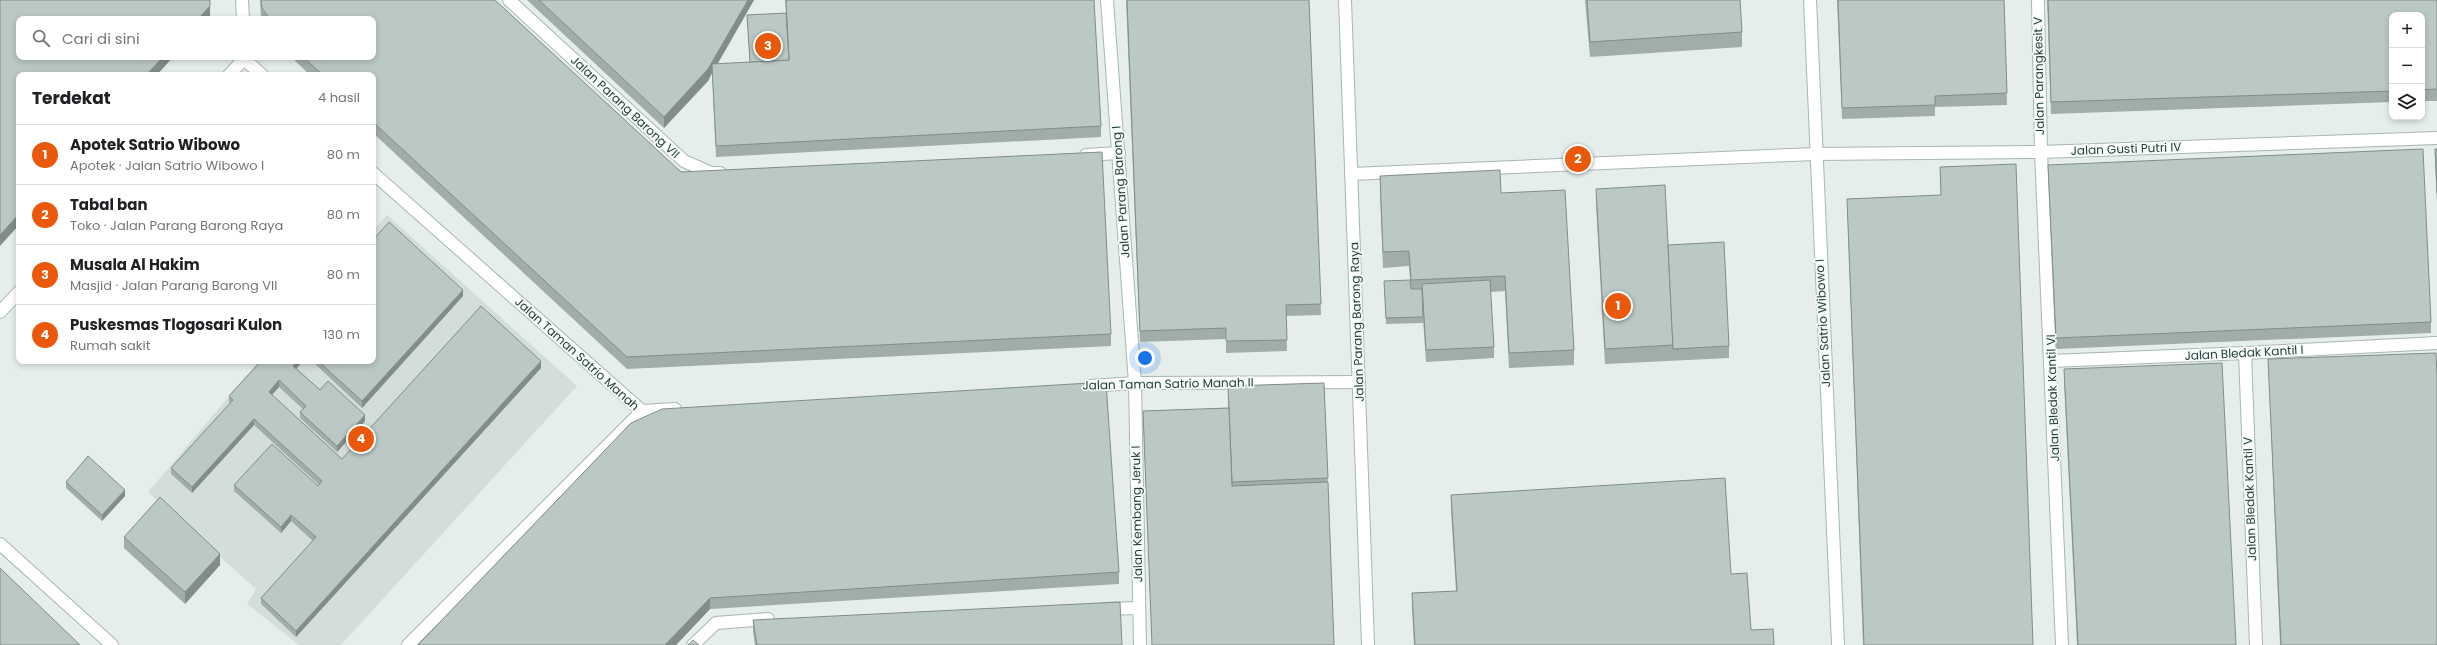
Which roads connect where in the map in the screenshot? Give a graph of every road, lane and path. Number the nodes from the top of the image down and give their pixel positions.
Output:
1 (242, 0) edge
2 (509, 0) edge
3 (1107, 0) edge
4 (1345, 0) edge
5 (1810, 0) edge
6 (2038, 0) edge
7 (243, 16) edge
8 (242, 60) edge
9 (246, 60) edge
10 (232, 72) edge
11 (259, 72) edge
12 (2437, 138) edge
13 (2041, 152) junction
14 (1119, 153) junction
15 (1815, 154) junction
16 (1071, 156) edge
17 (730, 174) edge
18 (1351, 174) junction
19 (376, 176) edge
20 (16, 295) edge
21 (0, 312) edge
22 (2437, 343) edge
23 (2244, 353) junction
24 (2051, 360) junction
25 (1359, 382) junction
26 (1135, 383) junction
27 (1079, 386) edge
28 (690, 408) edge
29 (642, 411) junction
30 (0, 544) edge
31 (1138, 608) junction
32 (1090, 610) edge
33 (780, 619) edge
34 (112, 645) edge
35 (408, 645) edge
36 (693, 645) edge
37 (1140, 645) edge
38 (1368, 645) edge
39 (1838, 645) edge
40 (2062, 645) edge
41 (2256, 645) edge

1 - 7 street
2 - 17 street, Jalan Parang Barong VII
3 - 14 street, Jalan Parang Barong I
4 - 18 street, Jalan Parang Barong Raya
5 - 15 street, Jalan Satrio Wibowo I
6 - 13 street, Jalan Parangkesit V
8 - 10 street
9 - 11 street
12 - 13 street, Jalan Gusti Putri IV
13 - 15 street, Jalan Gusti Putri IV
13 - 24 street, Jalan Bledak Kantil VI
14 - 16 street
14 - 26 street, Jalan Parang Barong I
15 - 18 street, Jalan Gusti Putri IV
15 - 39 street, Jalan Satrio Wibowo I
18 - 25 street, Jalan Parang Barong Raya
19 - 29 street, Jalan Taman Satrio Manah
20 - 21 street
22 - 23 street, Jalan Bledak Kantil I
23 - 24 street, Jalan Bledak Kantil I
23 - 41 street, Jalan Bledak Kantil V
24 - 40 street, Jalan Bledak Kantil VI
25 - 26 street, Jalan Taman Satrio Manah II
25 - 38 street, Jalan Parang Barong Raya
26 - 27 street, Jalan Taman Satrio Manah II
26 - 31 street, Jalan Kembang Jeruk I
28 - 29 street
29 - 35 street, Jalan Taman Satrio Manah
30 - 34 street
31 - 32 street
31 - 37 street, Jalan Kembang Jeruk I
33 - 36 street

